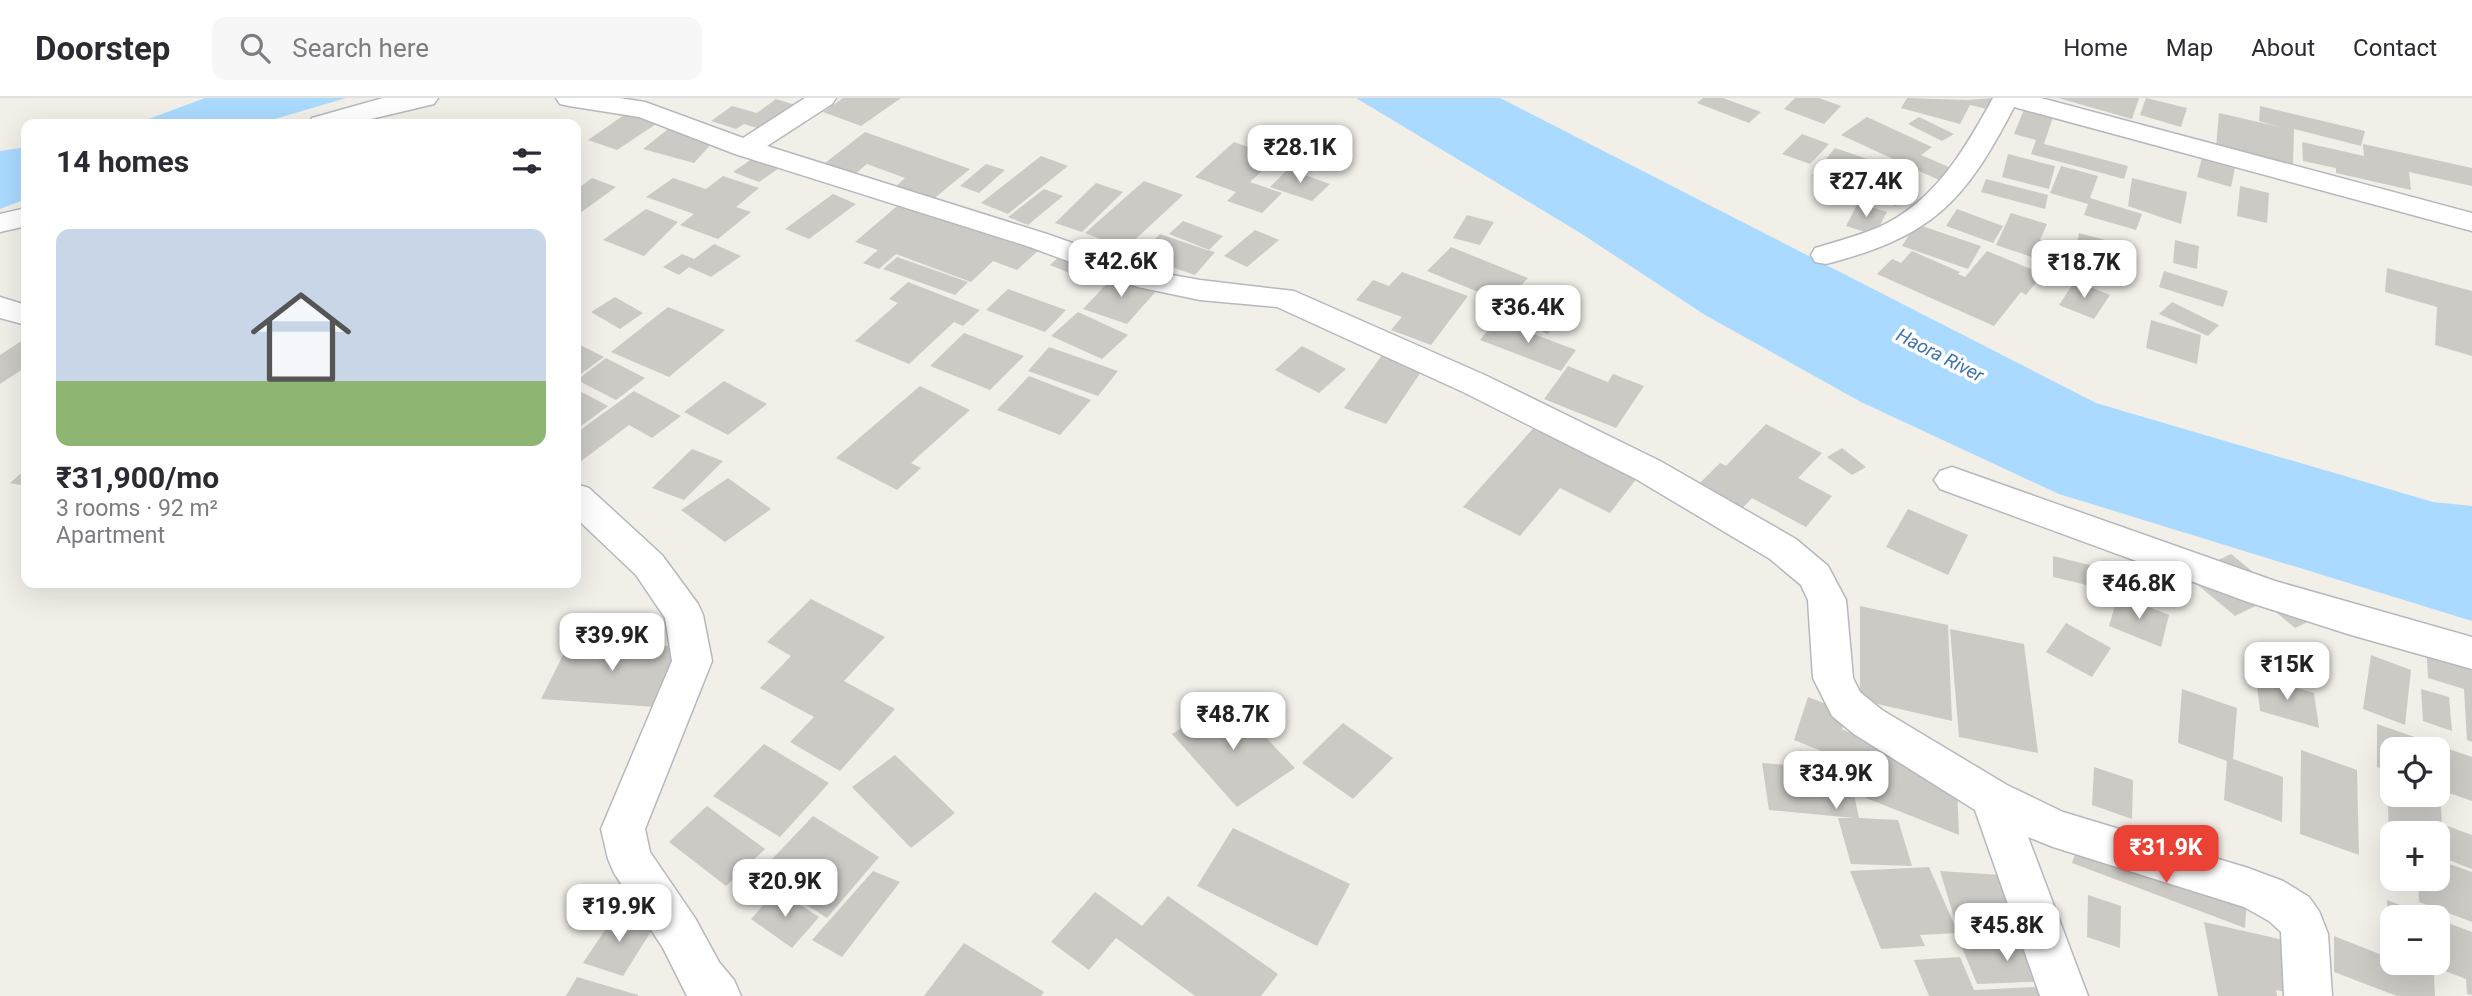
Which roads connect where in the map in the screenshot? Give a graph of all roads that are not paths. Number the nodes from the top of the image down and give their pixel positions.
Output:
1 (425, 98) edge
2 (569, 98) edge
3 (823, 98) edge
4 (2008, 98) edge
5 (339, 119) edge
6 (746, 148) junction
7 (21, 217) edge
8 (2472, 222) edge
9 (0, 223) edge
10 (1826, 254) dead end
11 (0, 307) edge
12 (21, 313) edge
13 (1952, 480) dead end
14 (581, 502) edge
15 (2472, 653) edge
16 (1992, 798) junction
17 (717, 996) edge
18 (2064, 996) edge
19 (2308, 996) edge

1 - 5 street
2 - 6 street
3 - 6 street
4 - 8 street
4 - 10 street
6 - 16 street
7 - 9 street
11 - 12 street
13 - 15 street
14 - 17 street
16 - 18 street
16 - 19 street

